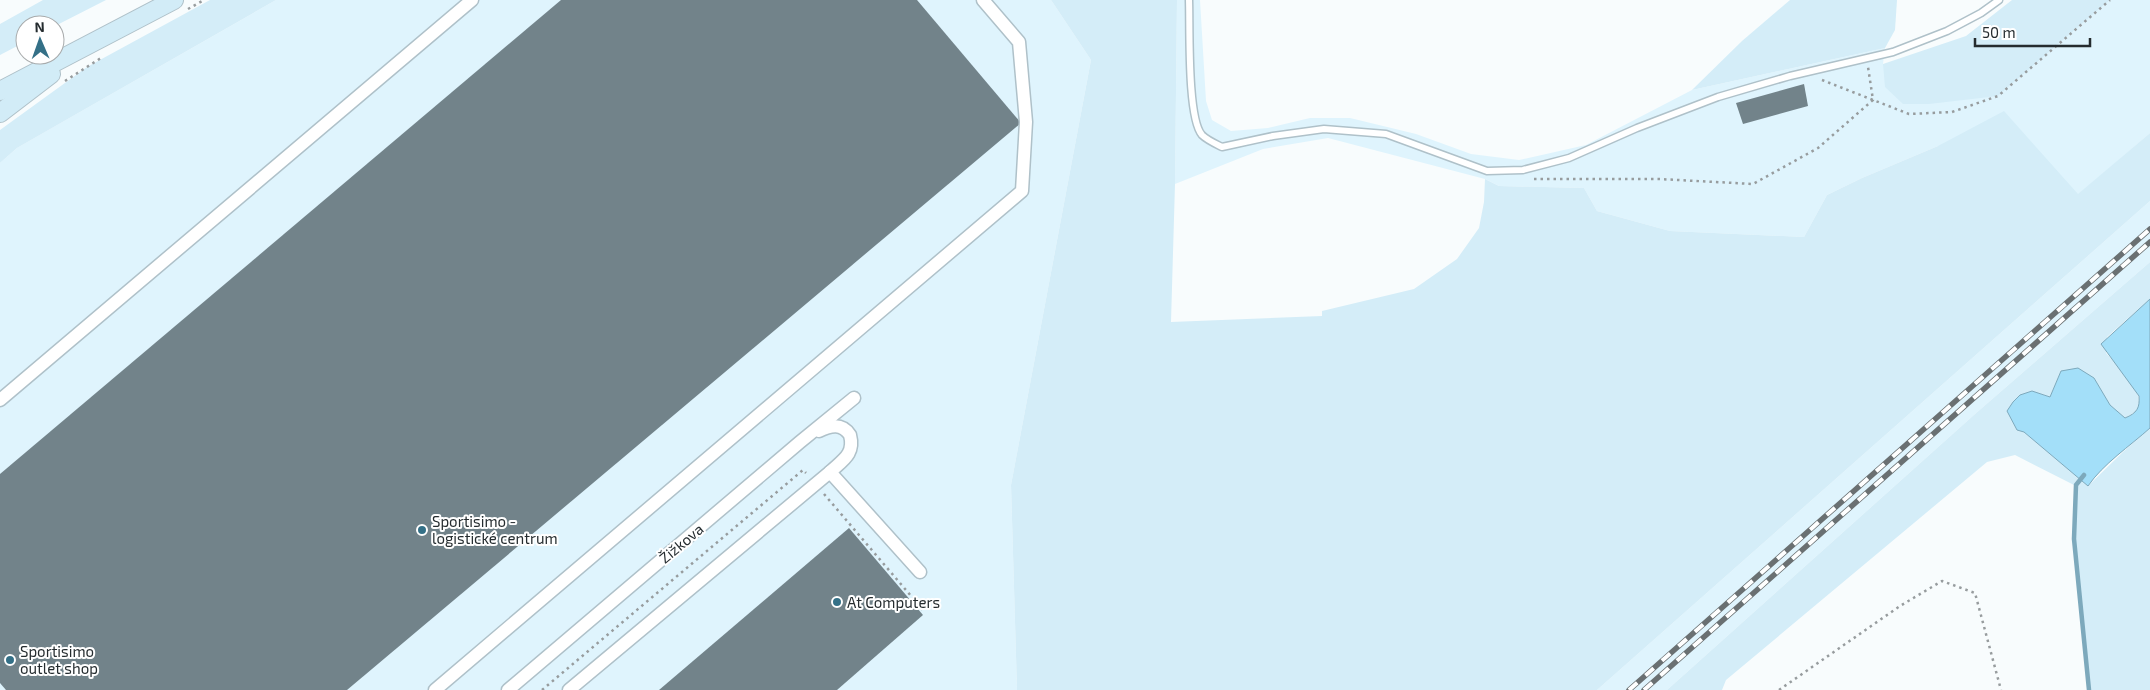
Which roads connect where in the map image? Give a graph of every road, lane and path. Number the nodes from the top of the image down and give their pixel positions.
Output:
1 (204, 0) edge
2 (472, 0) edge
3 (983, 0) edge
4 (1189, 0) edge
5 (1999, 0) edge
6 (2110, 0) edge
7 (180, 5) edge
8 (105, 36) junction
9 (103, 57) dead end
10 (1866, 58) junction
11 (1804, 73) junction
12 (63, 82) dead end
13 (0, 91) edge
14 (1873, 100) junction
15 (0, 113) edge
16 (1529, 180) dead end
17 (854, 398) dead end
18 (0, 400) edge
19 (800, 442) junction
20 (830, 472) junction
21 (816, 484) junction
22 (920, 572) dead end
23 (923, 610) dead end
24 (435, 690) edge
25 (508, 690) edge
26 (542, 690) edge
27 (569, 690) edge
28 (1779, 690) edge
29 (2001, 690) edge

1 - 7 path
2 - 18 street
3 - 24 street
4 - 11 lane
5 - 10 lane
6 - 14 path
7 - 8 main road
8 - 13 main road
8 - 15 main road
9 - 12 path
10 - 11 lane
10 - 14 path
11 - 14 path
14 - 16 path
17 - 19 street, Žižkova
19 - 20 street
19 - 25 street, Žižkova
20 - 21 street
20 - 22 street
21 - 23 path
21 - 26 path
21 - 27 street
28 - 29 path

